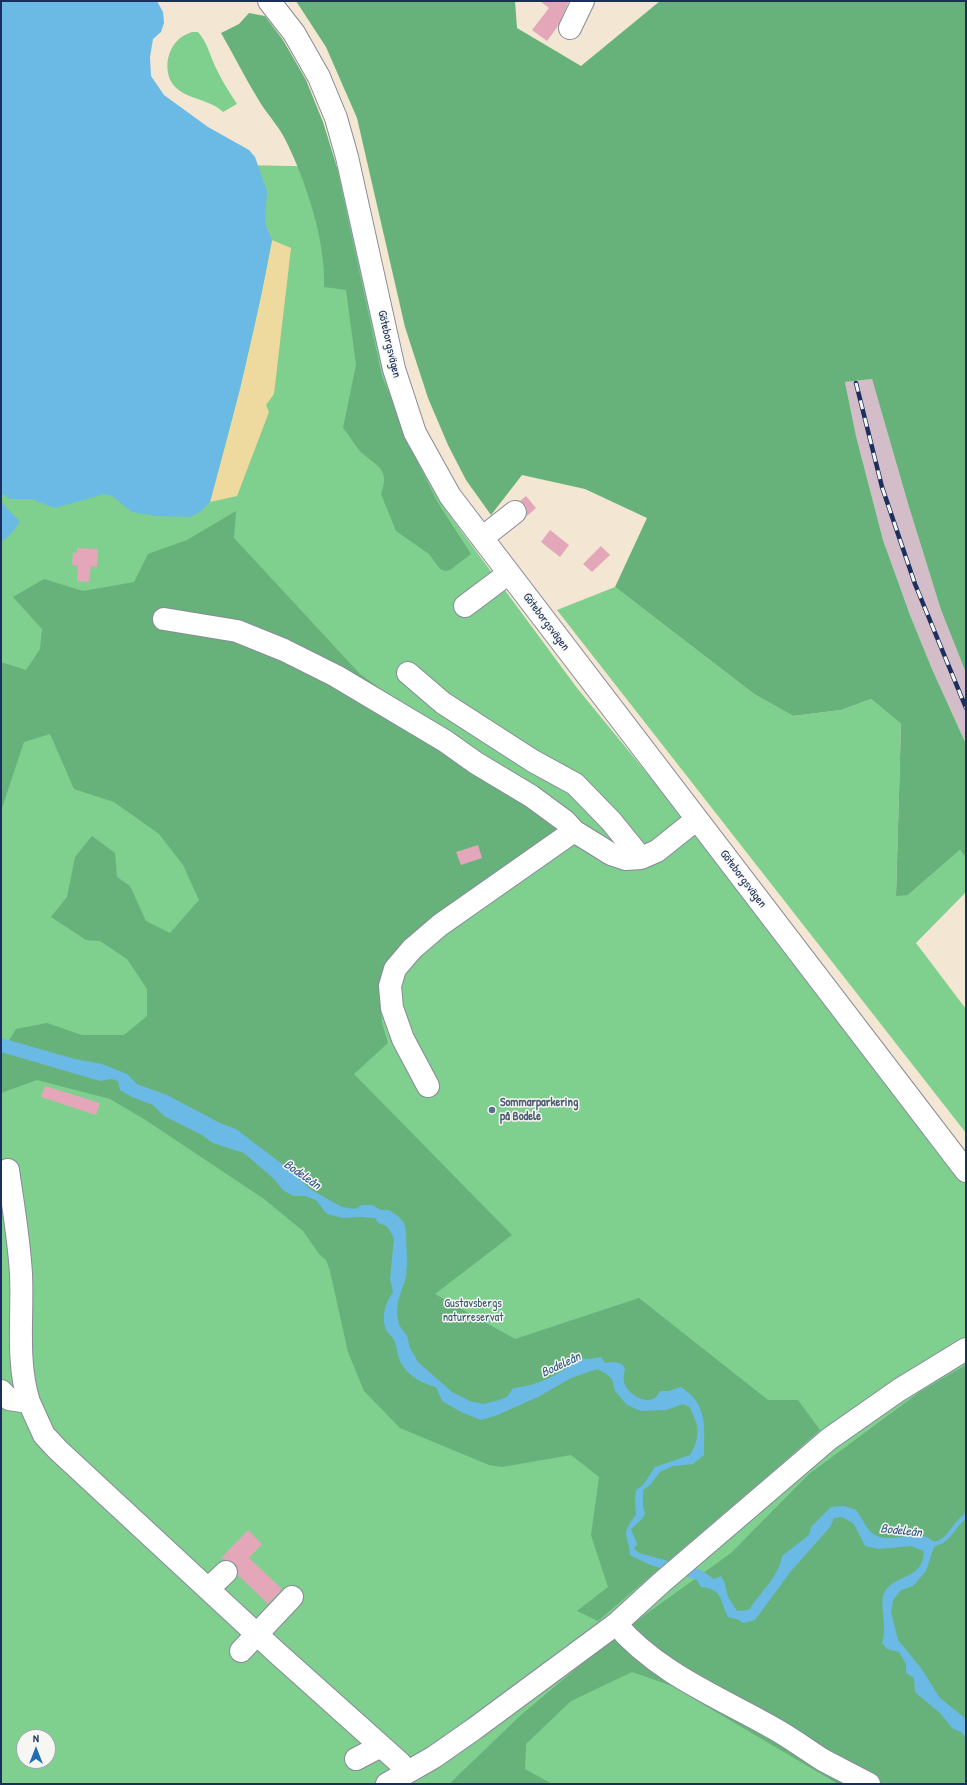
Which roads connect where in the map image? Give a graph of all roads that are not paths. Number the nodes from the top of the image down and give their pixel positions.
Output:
1 (269, 1) edge
2 (583, 1) edge
3 (570, 28) dead end
4 (515, 512) dead end
5 (482, 538) junction
6 (509, 573) junction
7 (465, 606) dead end
8 (164, 620) dead end
9 (408, 673) dead end
10 (697, 819) junction
11 (574, 831) junction
12 (641, 858) junction
13 (428, 1086) dead end
14 (8, 1170) dead end
15 (966, 1171) edge
16 (966, 1349) edge
17 (1, 1391) edge
18 (29, 1402) junction
19 (226, 1572) dead end
20 (208, 1589) junction
21 (292, 1597) dead end
22 (616, 1624) junction
23 (258, 1635) junction
24 (241, 1651) dead end
25 (381, 1746) junction
26 (356, 1759) dead end
27 (407, 1772) junction
28 (387, 1784) edge
29 (869, 1784) edge

1 - 5 street, Göteborgsvägen
2 - 3 street
4 - 5 street
5 - 6 street, Göteborgsvägen
6 - 7 street
6 - 10 street, Göteborgsvägen
8 - 11 street
9 - 12 street
10 - 12 street
10 - 15 street, Göteborgsvägen
11 - 12 street
11 - 13 street
14 - 18 street
16 - 22 street
17 - 18 street
18 - 20 street
19 - 20 street
20 - 23 street
21 - 23 street
22 - 27 street
22 - 29 street
23 - 24 street
23 - 25 street
25 - 26 street
25 - 27 street
27 - 28 street

